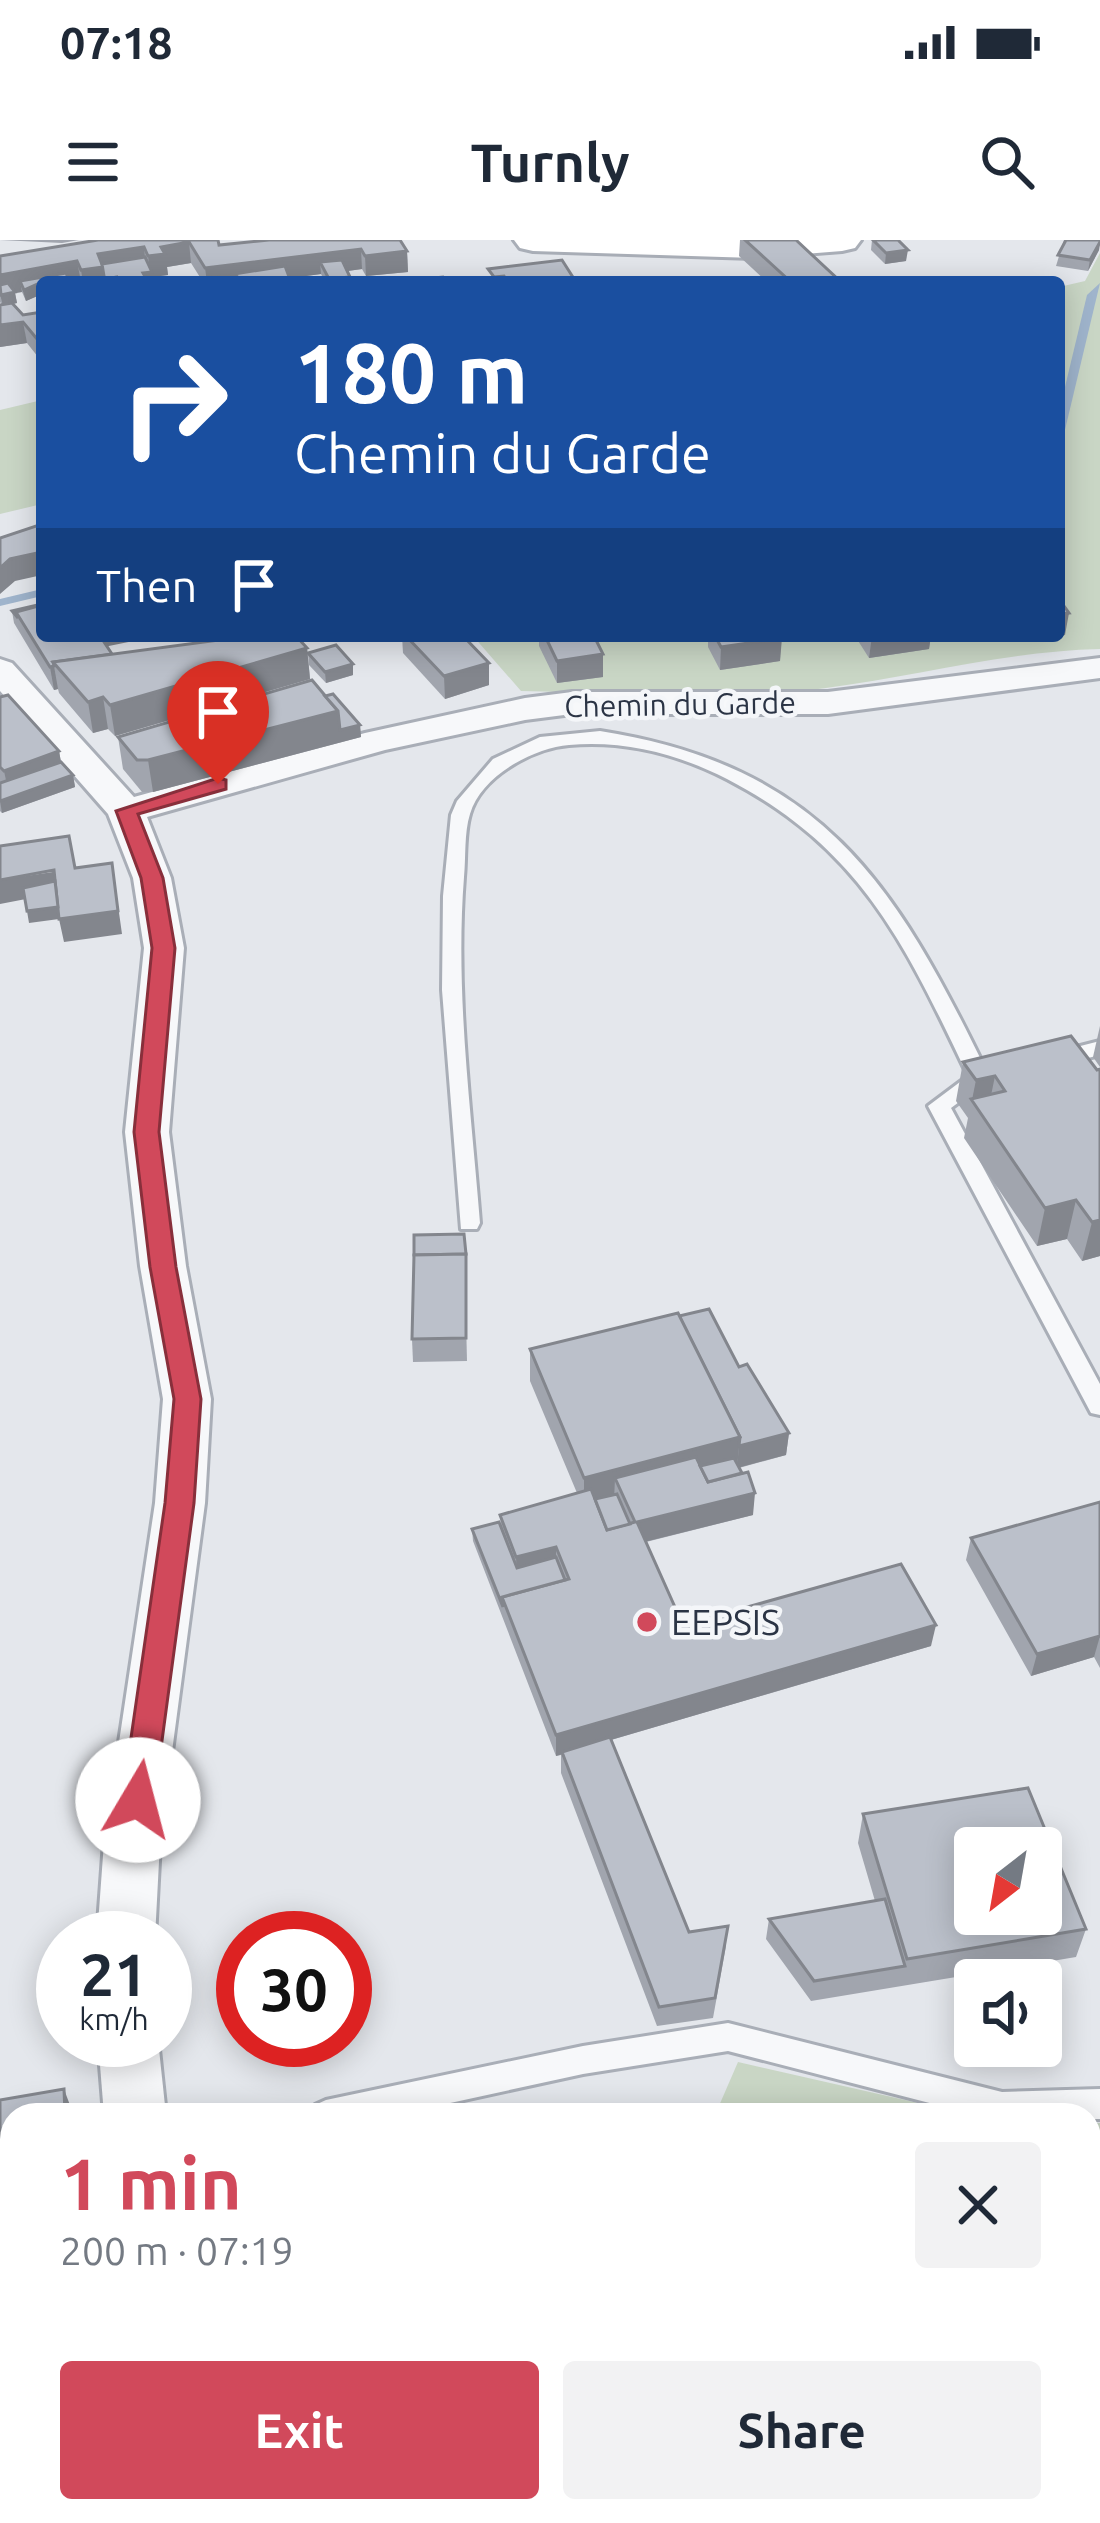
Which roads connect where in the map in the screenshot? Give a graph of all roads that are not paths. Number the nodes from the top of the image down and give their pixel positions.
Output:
1 (533, 240) edge
2 (842, 240) edge
3 (1100, 668) edge
4 (0, 670) edge
5 (126, 811) junction
6 (1100, 1048) edge
7 (999, 1072) junction
8 (469, 1223) dead end
9 (1100, 1406) edge
10 (128, 1911) edge
11 (131, 2067) edge
12 (134, 2103) edge
13 (382, 2103) edge
14 (986, 2103) edge

1 - 2 street
3 - 5 street, Chemin du Garde
4 - 5 street
5 - 10 street
6 - 7 lane
7 - 8 lane
7 - 9 lane
11 - 12 street
13 - 14 lane

